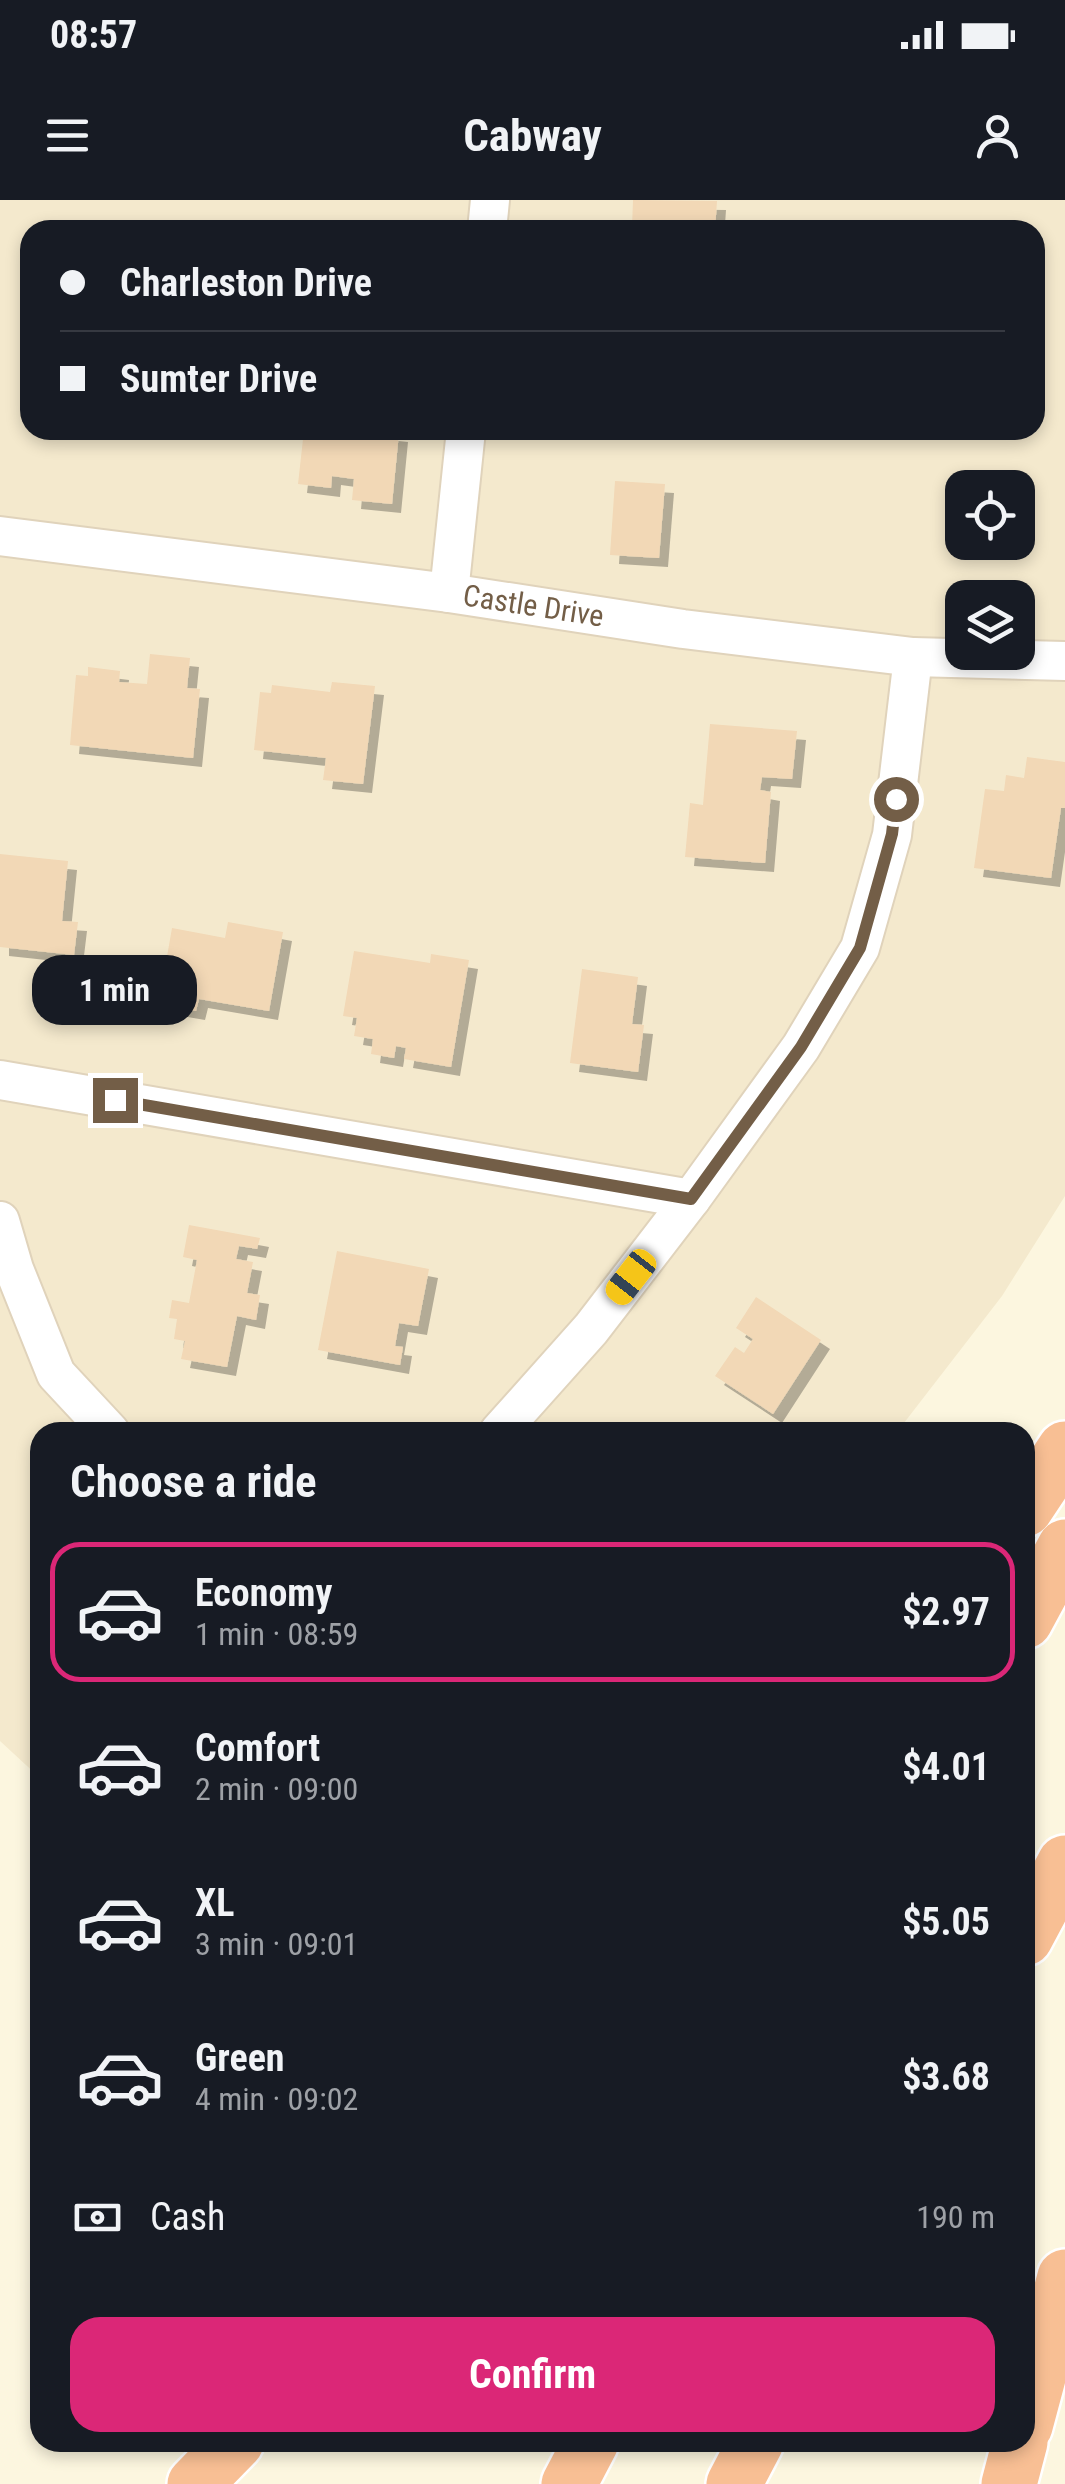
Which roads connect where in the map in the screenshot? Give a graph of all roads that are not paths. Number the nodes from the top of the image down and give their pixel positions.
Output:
1 (465, 440) edge
2 (0, 536) edge
3 (449, 593) junction
4 (913, 657) junction
5 (1065, 661) edge
6 (0, 1080) edge
7 (691, 1199) junction
8 (0, 1221) edge
9 (101, 1422) edge
10 (508, 1422) edge
11 (1065, 1449) edge
12 (1035, 1494) edge
13 (1065, 1547) edge
14 (1035, 1602) edge
15 (1065, 1863) edge
16 (1035, 1919) edge
17 (1065, 2277) edge
18 (1035, 2389) edge
19 (226, 2452) edge
20 (586, 2452) edge
21 (751, 2452) edge
22 (1017, 2452) edge
23 (195, 2484) edge
24 (569, 2484) edge
25 (734, 2484) edge
26 (1009, 2484) edge

1 - 3 street
2 - 3 street, Castle Drive
3 - 4 street, Castle Drive
4 - 5 street, Castle Drive
4 - 7 street
6 - 7 street
7 - 10 street
8 - 9 street
11 - 12 highway
13 - 14 highway
15 - 16 highway
17 - 18 highway
19 - 23 highway
20 - 24 highway
21 - 25 highway
22 - 26 highway

